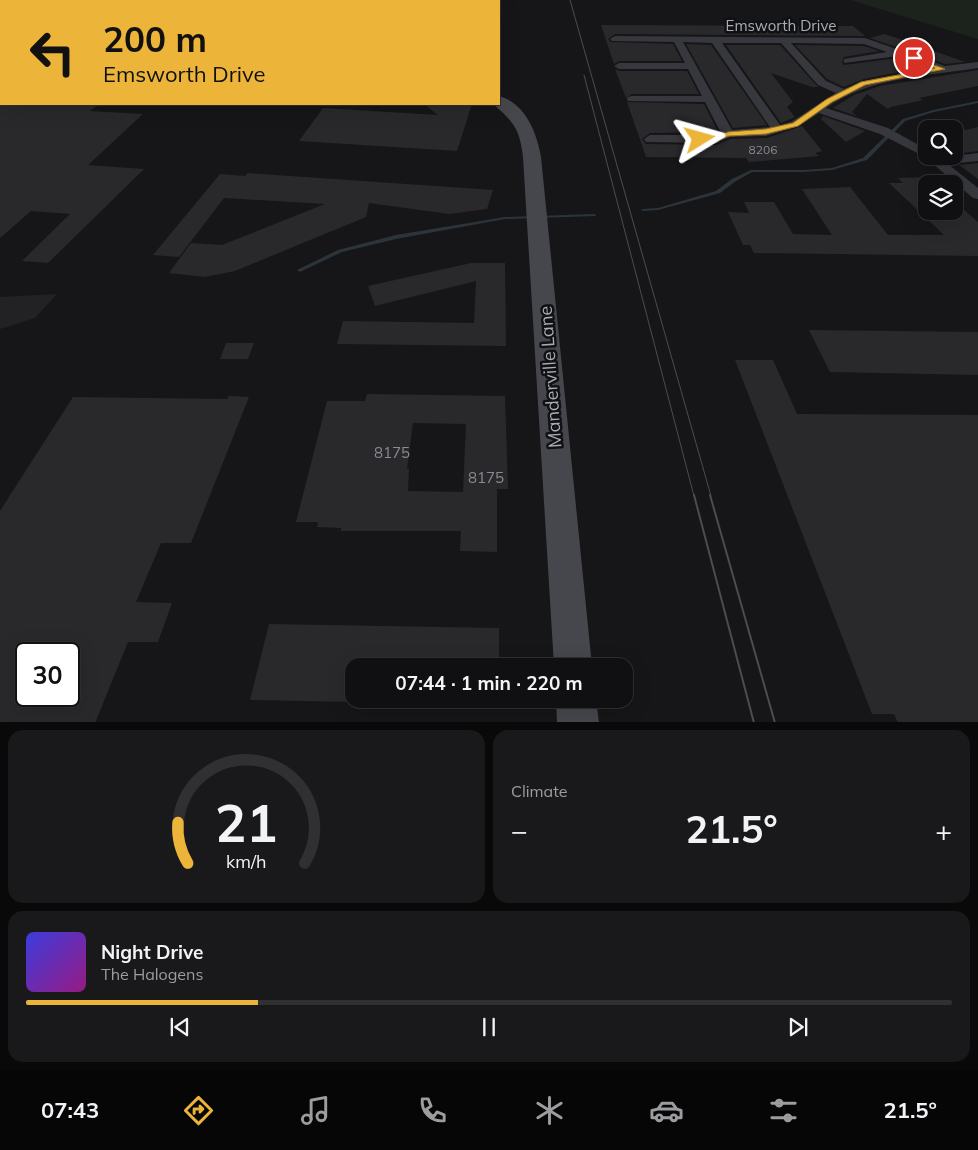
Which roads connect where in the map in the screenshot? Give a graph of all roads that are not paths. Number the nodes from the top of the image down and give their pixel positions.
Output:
1 (616, 39) dead end
2 (677, 39) junction
3 (715, 40) junction
4 (783, 40) junction
5 (900, 53) junction
6 (848, 61) dead end
7 (978, 65) edge
8 (618, 66) dead end
9 (691, 66) junction
10 (942, 69) junction
11 (844, 94) junction
12 (632, 99) dead end
13 (709, 99) junction
14 (500, 102) edge
15 (818, 109) junction
16 (872, 127) joint
17 (777, 129) junction
18 (728, 134) junction
19 (650, 139) dead end
20 (918, 150) edge
21 (963, 156) edge
22 (978, 157) edge
23 (940, 165) edge
24 (978, 195) edge
25 (572, 658) edge
26 (577, 708) edge
27 (578, 722) edge

1 - 2 street, Emsworth Drive
2 - 3 street, Emsworth Drive
2 - 9 street
3 - 4 street, Emsworth Drive
3 - 17 street
4 - 5 street, Emsworth Drive
4 - 11 street
5 - 6 street
5 - 10 street, Emsworth Drive
7 - 10 street
8 - 9 street
9 - 13 street
10 - 11 street
11 - 15 street
12 - 13 street
13 - 18 street
14 - 25 street, Manderville Lane
15 - 16 street
15 - 17 street
16 - 20 street
17 - 18 street
18 - 19 street
21 - 22 street
23 - 24 street
26 - 27 street

